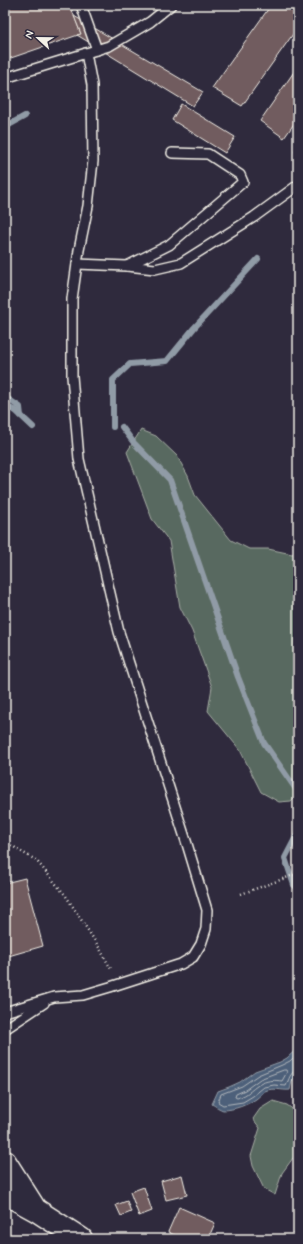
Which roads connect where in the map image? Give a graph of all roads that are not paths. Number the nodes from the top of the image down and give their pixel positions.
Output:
1 (81, 5) edge
2 (171, 5) edge
3 (97, 50) junction
4 (86, 53) junction
5 (5, 78) edge
6 (172, 153) dead end
7 (298, 185) edge
8 (77, 264) junction
9 (127, 266) junction
10 (54, 997) junction
11 (5, 1012) edge
12 (5, 1029) edge
13 (5, 1162) edge
14 (5, 1193) edge
15 (36, 1210) junction
16 (81, 1239) edge

1 - 3 lane
2 - 3 lane
3 - 4 lane
4 - 5 lane
4 - 8 lane
6 - 9 lane
7 - 9 lane
8 - 9 lane
8 - 10 lane
10 - 11 lane
10 - 12 lane
13 - 15 main road
14 - 15 main road
15 - 16 main road

